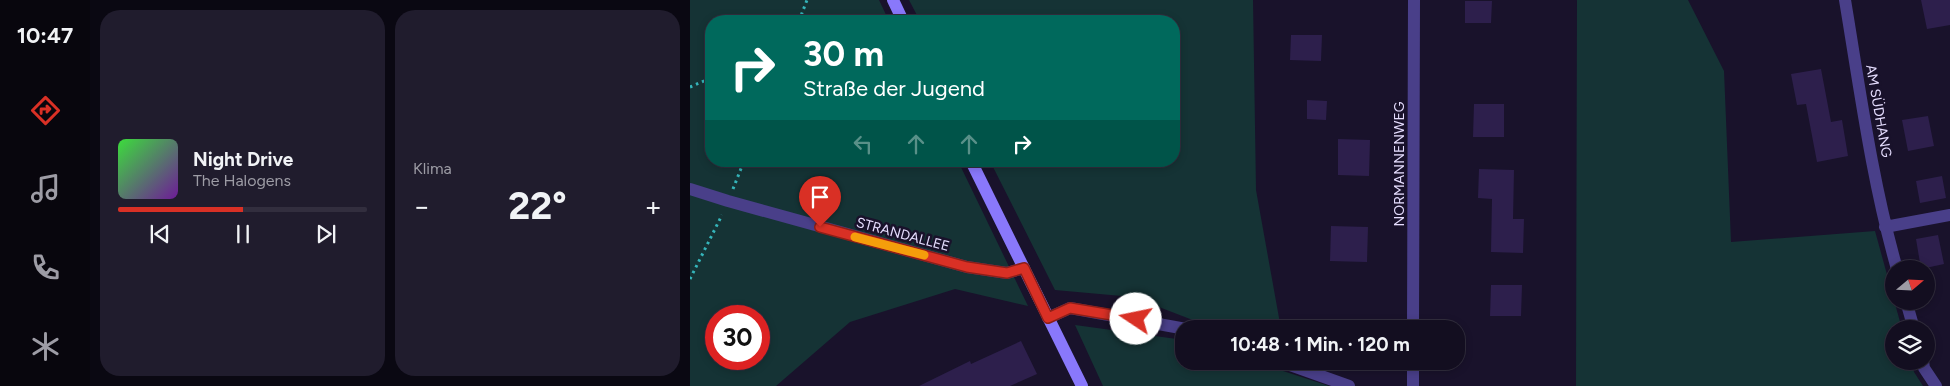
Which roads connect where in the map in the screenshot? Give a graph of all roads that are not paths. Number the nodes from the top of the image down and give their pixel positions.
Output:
1 (892, 0) edge
2 (1414, 0) edge
3 (1845, 0) edge
4 (900, 15) edge
5 (974, 167) edge
6 (690, 189) edge
7 (1950, 215) edge
8 (1886, 227) junction
9 (1895, 260) edge
10 (1024, 268) junction
11 (1048, 318) junction
12 (1413, 320) edge
13 (1175, 327) edge
14 (1304, 370) edge
15 (1413, 370) edge
16 (1925, 370) edge
17 (1082, 386) edge
18 (1349, 386) edge
19 (1413, 386) edge
20 (1936, 386) edge

1 - 4 street
2 - 12 street, NORMANNENWEG
3 - 8 street, AM SÜDHANG
5 - 10 street
6 - 10 street, STRANDALLEE
7 - 8 street
8 - 9 street, AM SÜDHANG
10 - 11 street
11 - 13 street
11 - 17 street
14 - 18 street
15 - 19 street
16 - 20 street

